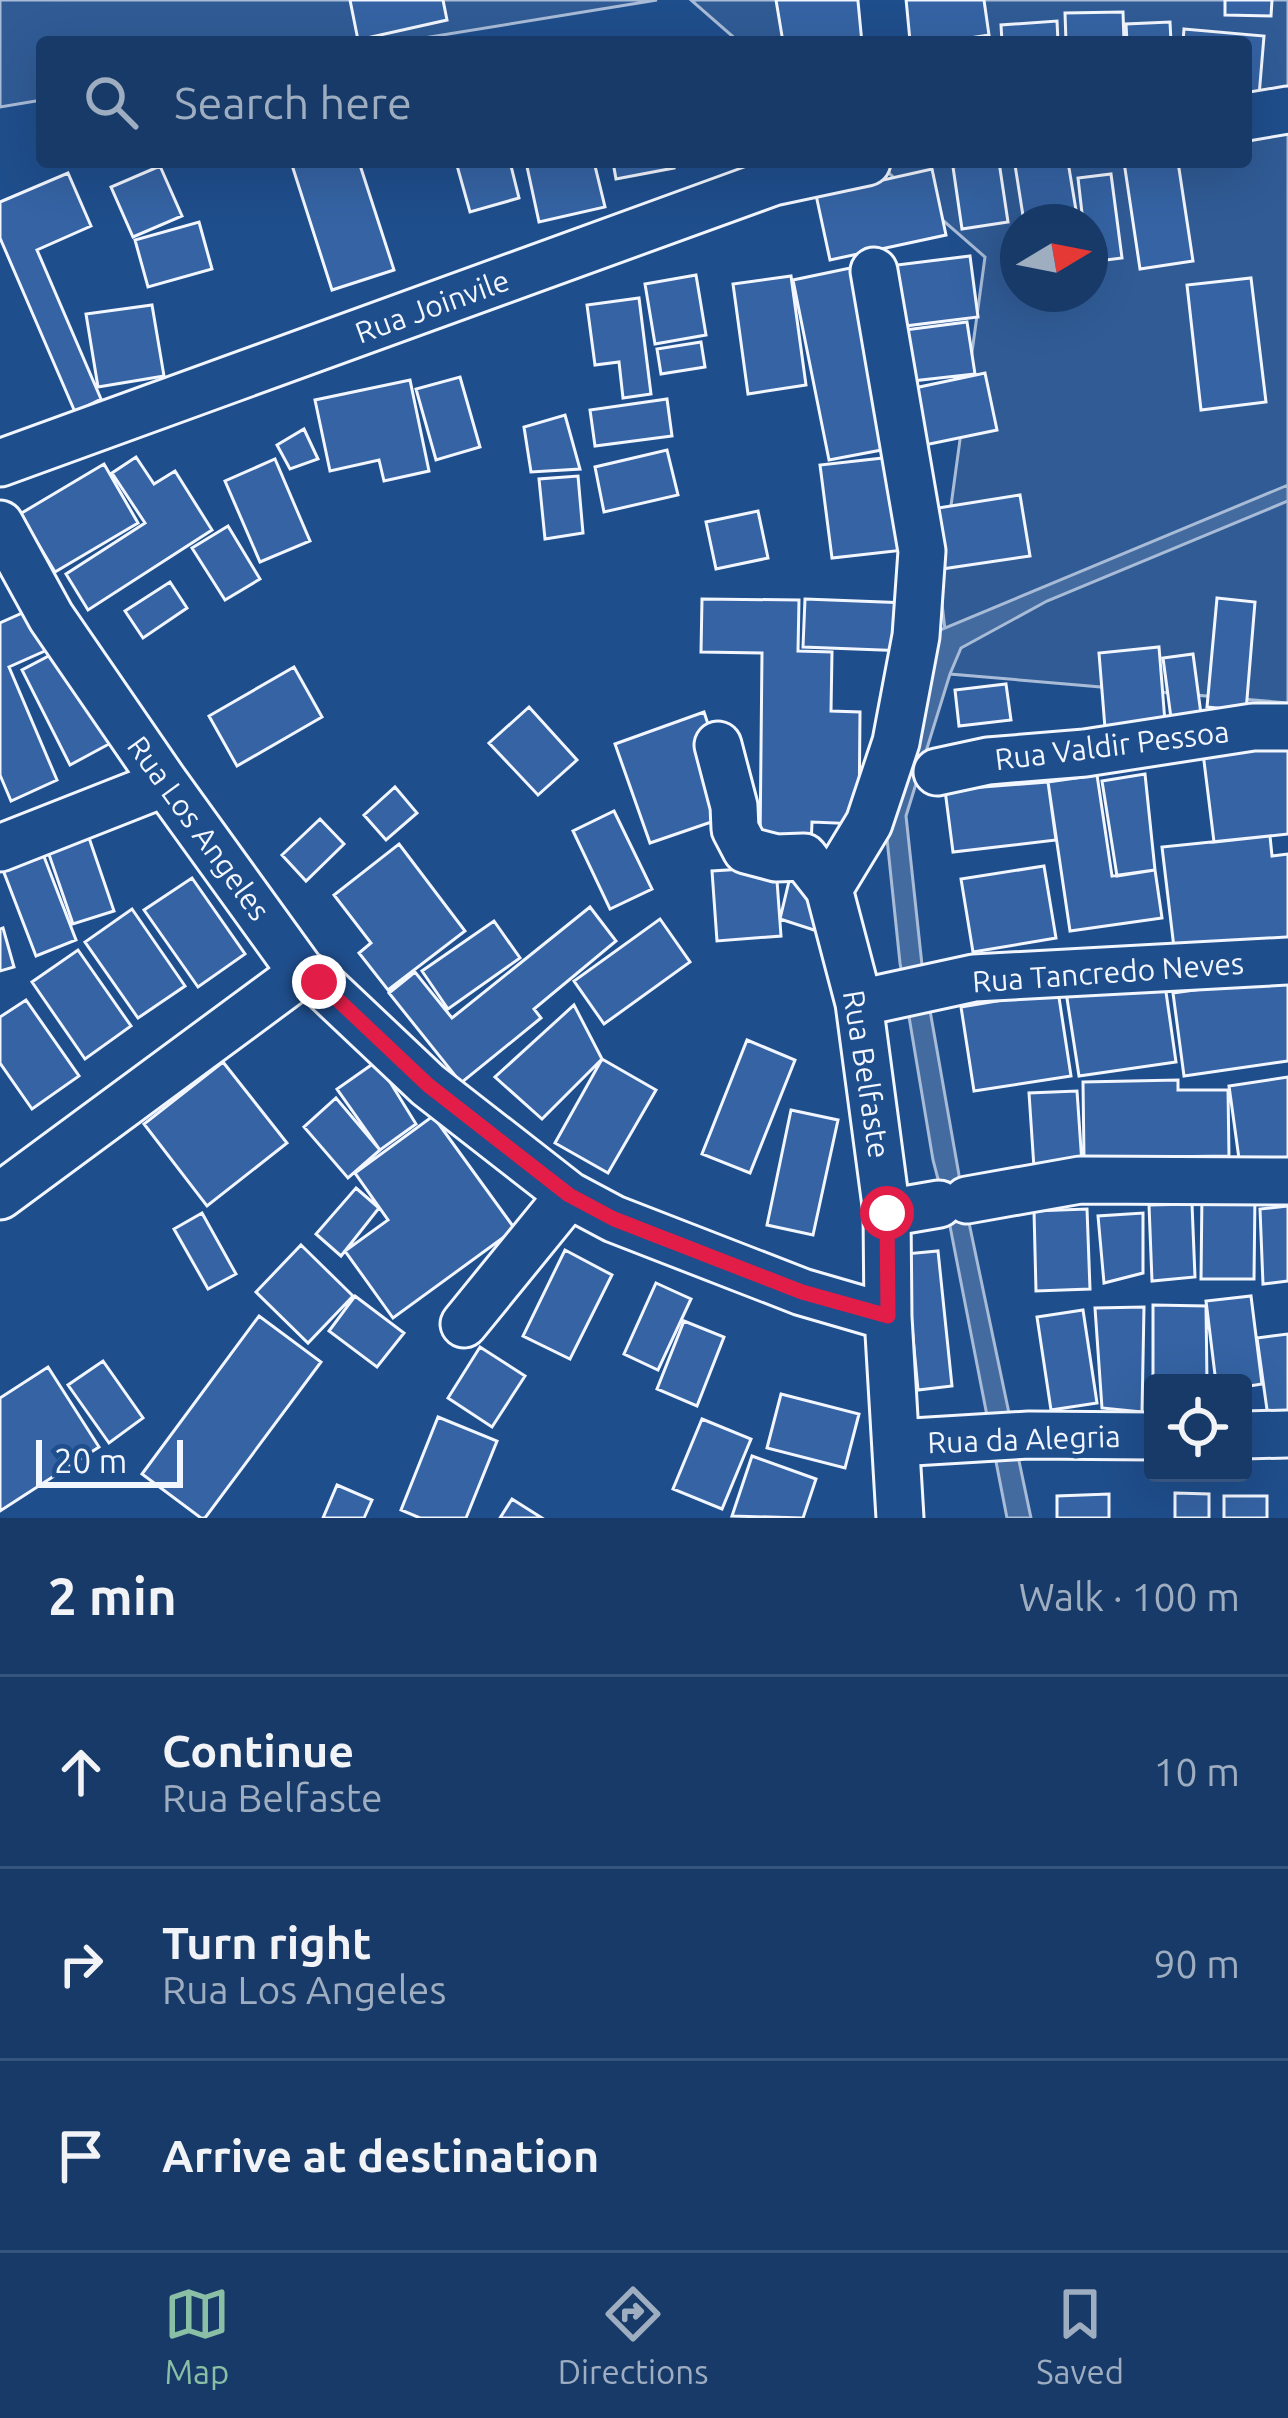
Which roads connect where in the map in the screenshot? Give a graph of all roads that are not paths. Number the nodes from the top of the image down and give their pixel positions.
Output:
1 (881, 0) edge
2 (885, 36) edge
3 (1288, 110) edge
4 (1252, 116) edge
5 (838, 168) edge
6 (874, 272) dead end
7 (0, 463) edge
8 (0, 524) edge
9 (1288, 727) edge
10 (718, 746) dead end
11 (937, 772) dead end
12 (165, 783) junction
13 (0, 848) edge
14 (816, 873) junction
15 (1288, 961) edge
16 (302, 973) junction
17 (896, 996) junction
18 (1288, 1181) edge
19 (569, 1195) junction
20 (0, 1196) edge
21 (887, 1213) junction
22 (888, 1316) junction
23 (464, 1324) dead end
24 (1288, 1434) edge
25 (1252, 1435) edge
26 (1144, 1436) edge
27 (896, 1443) junction
28 (900, 1518) edge

1 - 2 street
3 - 4 street
5 - 7 street, Rua Joinvile
6 - 14 street
8 - 12 street, Rua Los Angeles
9 - 11 street, Rua Valdir Pessoa
10 - 14 street
12 - 13 street
12 - 16 street, Rua Los Angeles
14 - 17 street, Rua Belfaste
15 - 17 street, Rua Tancredo Neves
16 - 19 street, Rua Los Angeles
16 - 20 street
17 - 21 street, Rua Belfaste
18 - 21 street
19 - 22 street, Rua Los Angeles
19 - 23 street
21 - 22 street, Rua Belfaste
22 - 27 street, Rua Belfaste
24 - 25 street
26 - 27 street, Rua da Alegria
27 - 28 street, Rua Belfaste

